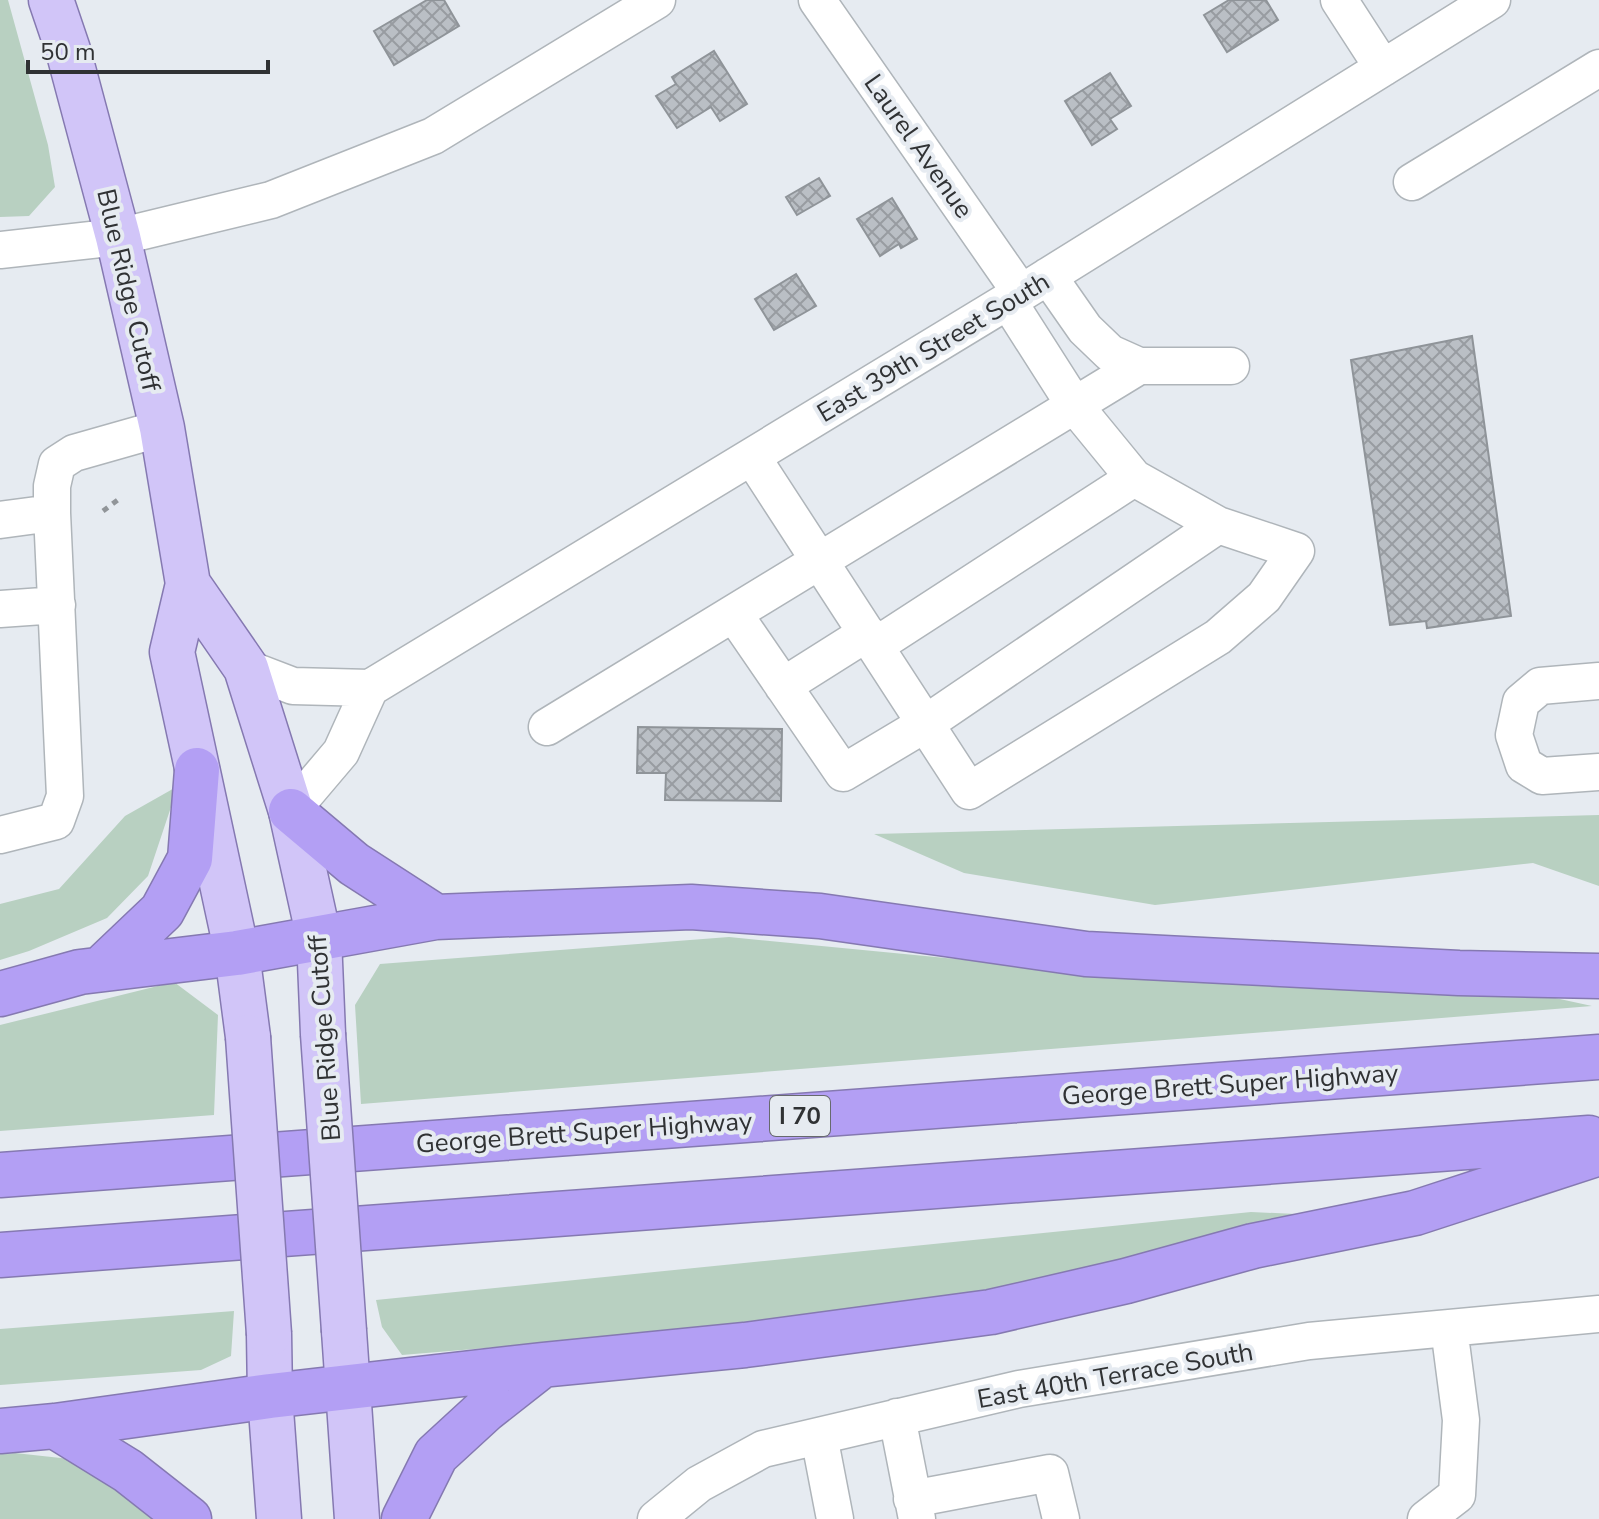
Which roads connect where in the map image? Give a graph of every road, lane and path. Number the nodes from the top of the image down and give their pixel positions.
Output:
1 (51, 0) edge
2 (657, 0) edge
3 (817, 0) edge
4 (1339, 0) edge
5 (1492, 0) edge
6 (1383, 68) junction
7 (1599, 68) edge
8 (1412, 182) dead end
9 (118, 237) junction
10 (0, 250) edge
11 (1026, 290) junction
12 (1139, 366) junction
13 (1231, 366) dead end
14 (1075, 406) junction
15 (162, 428) junction
16 (752, 457) junction
17 (1134, 478) junction
18 (119, 499) dead end
19 (103, 511) dead end
20 (52, 513) junction
21 (0, 520) edge
22 (1218, 525) junction
23 (820, 561) junction
24 (188, 584) junction
25 (57, 605) junction
26 (0, 609) edge
27 (734, 614) junction
28 (871, 640) junction
29 (246, 668) junction
30 (1599, 681) edge
31 (783, 686) junction
32 (370, 688) junction
33 (925, 724) junction
34 (547, 727) dead end
35 (197, 770) junction
36 (1599, 772) edge
37 (291, 811) junction
38 (0, 835) edge
39 (436, 917) junction
40 (319, 938) junction
41 (237, 953) junction
42 (101, 969) junction
43 (1599, 976) edge
44 (0, 994) edge
45 (1599, 1057) edge
46 (1599, 1138) edge
47 (1599, 1153) edge
48 (0, 1175) edge
49 (0, 1255) edge
50 (1599, 1314) edge
51 (1449, 1328) junction
52 (542, 1365) junction
53 (347, 1388) junction
54 (270, 1396) junction
55 (897, 1417) junction
56 (55, 1426) junction
57 (0, 1431) edge
58 (819, 1436) junction
59 (915, 1509) edge
60 (189, 1519) edge
61 (279, 1519) edge
62 (357, 1519) edge
63 (404, 1519) edge
64 (656, 1519) edge
65 (835, 1519) edge
66 (1061, 1519) edge
67 (1426, 1519) edge

1 - 9 main road, Blue Ridge Cutoff
2 - 9 street
3 - 11 street, Laurel Avenue
4 - 6 street
5 - 6 street, East 39th Street South
6 - 11 street, East 39th Street South
7 - 8 street
9 - 10 street
9 - 15 main road, Blue Ridge Cutoff
11 - 12 street
11 - 14 street
11 - 16 street, East 39th Street South
12 - 13 street
12 - 14 street
14 - 17 street
14 - 23 street
15 - 20 street
15 - 24 main road, Blue Ridge Cutoff
16 - 23 street
16 - 32 street, East 39th Street South
17 - 22 street
17 - 28 street
18 - 19 path
20 - 21 street
20 - 25 street
22 - 33 street
22 - 33 street
23 - 27 street
23 - 28 street
24 - 29 main road, Blue Ridge Cutoff
24 - 35 main road, Blue Ridge Cutoff
25 - 26 street
25 - 38 street
27 - 31 street
27 - 34 street
28 - 31 street
28 - 33 street
29 - 32 street
29 - 37 main road, Blue Ridge Cutoff
30 - 36 street
31 - 33 street
32 - 37 street
35 - 41 main road, Blue Ridge Cutoff
35 - 42 highway
37 - 39 highway
37 - 40 main road, Blue Ridge Cutoff
39 - 40 highway
39 - 43 highway
40 - 41 highway
40 - 53 main road, Blue Ridge Cutoff, bridge
41 - 42 highway
41 - 54 main road, Blue Ridge Cutoff, bridge
42 - 44 highway
45 - 48 highway, George Brett Super Highway / I 70
46 - 49 highway
47 - 52 highway
50 - 51 street, East 40th Terrace South
51 - 55 street, East 40th Terrace South
51 - 67 street
52 - 53 highway
52 - 63 highway
53 - 54 highway
53 - 62 main road, Blue Ridge Cutoff
54 - 56 highway
54 - 61 main road, Blue Ridge Cutoff
55 - 58 street, East 40th Terrace South
55 - 59 street
56 - 57 highway
56 - 60 highway
58 - 64 street, East 40th Terrace South
58 - 65 street
59 - 66 street

